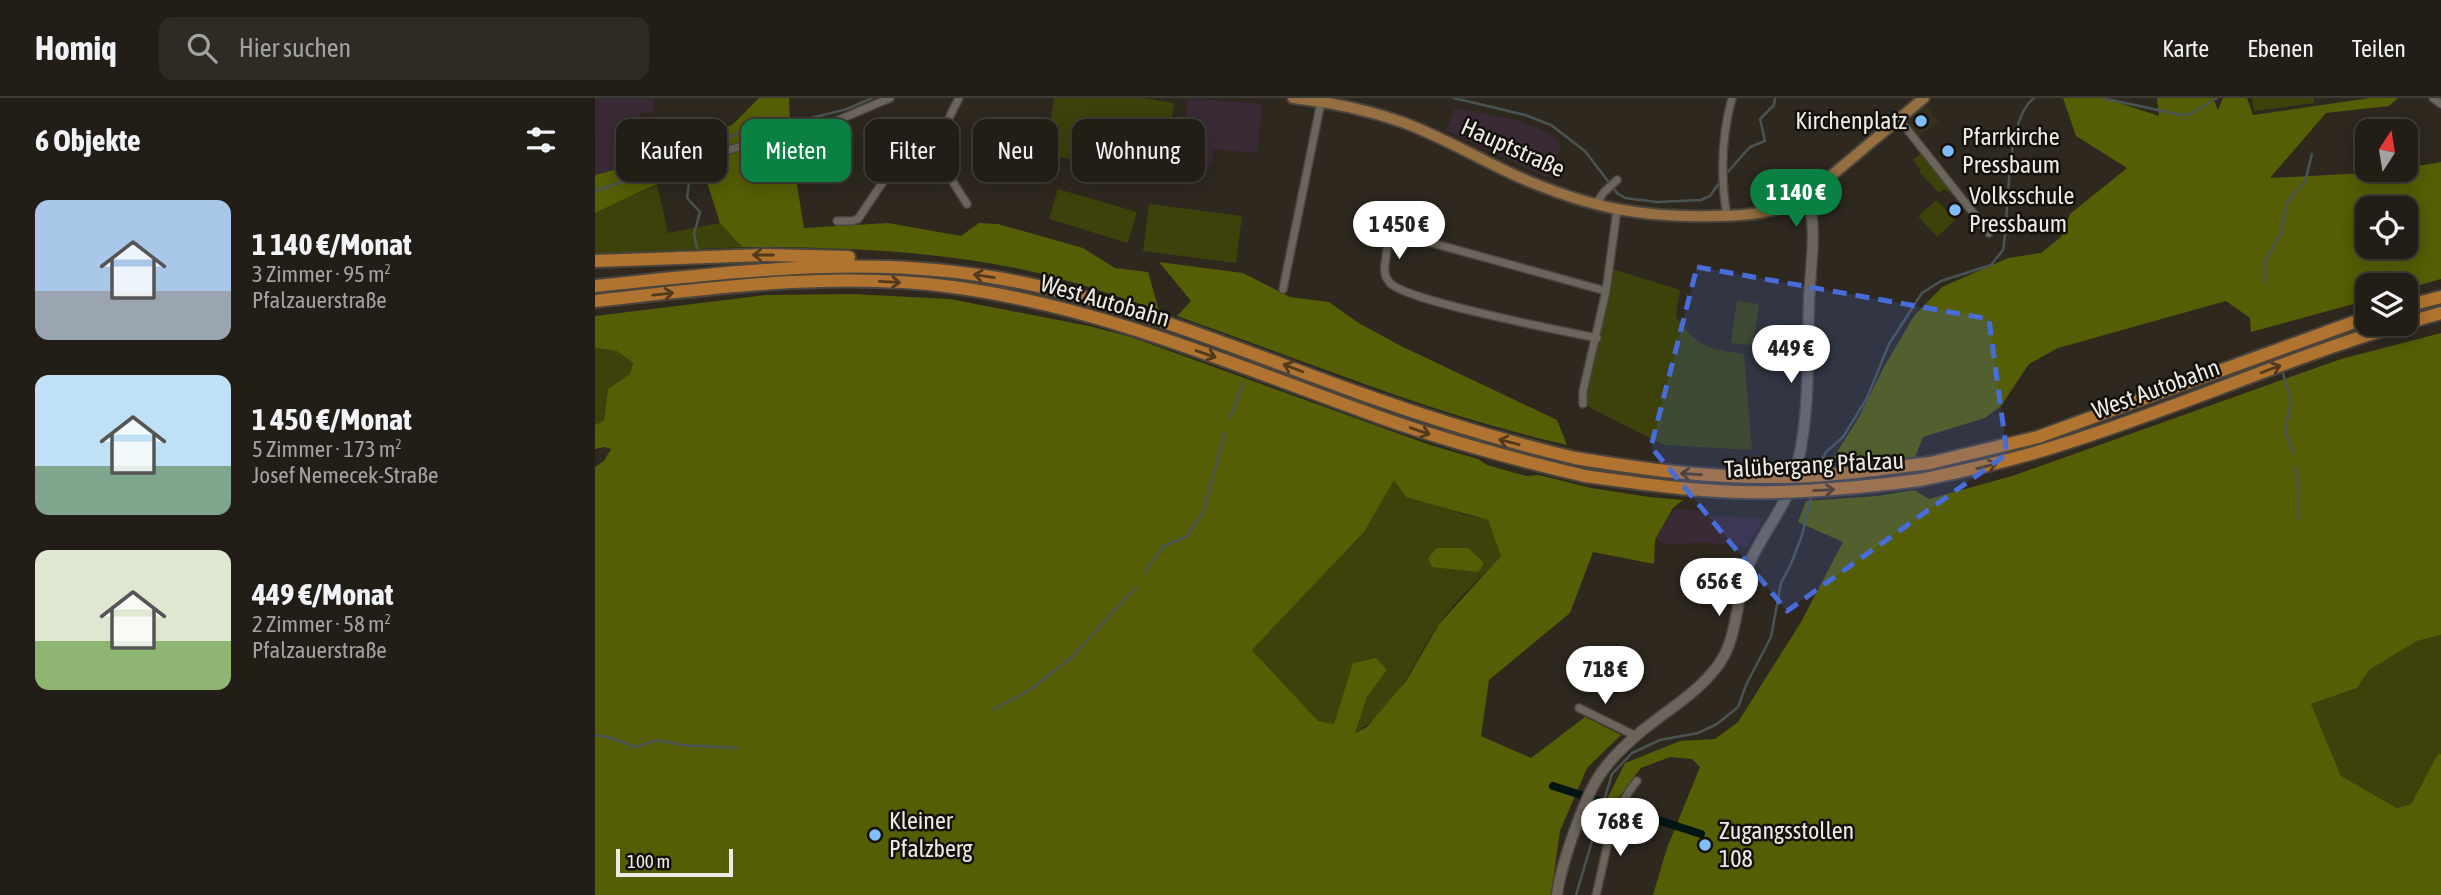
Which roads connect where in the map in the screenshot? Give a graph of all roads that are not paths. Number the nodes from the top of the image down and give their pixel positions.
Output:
1 (890, 98) edge
2 (959, 98) edge
3 (1293, 98) edge
4 (1733, 98) edge
5 (1924, 98) edge
6 (2433, 98) edge
7 (1315, 100) edge
8 (2441, 104) edge
9 (948, 119) edge
10 (1899, 119) junction
11 (727, 151) edge
12 (1617, 180) dead end
13 (883, 182) edge
14 (955, 182) edge
15 (1807, 196) junction
16 (967, 204) dead end
17 (1595, 205) junction
18 (1617, 210) junction
19 (1727, 216) junction
20 (837, 221) dead end
21 (1989, 233) dead end
22 (595, 261) edge
23 (904, 267) junction
24 (595, 286) edge
25 (1283, 289) dead end
26 (1606, 291) junction
27 (2441, 297) edge
28 (595, 301) edge
29 (2418, 303) edge
30 (2441, 313) edge
31 (2418, 319) edge
32 (2355, 322) edge
33 (2364, 336) edge
34 (1597, 338) junction
35 (1583, 404) dead end
36 (1575, 458) joint
37 (1930, 463) joint
38 (1585, 476) joint
39 (1920, 480) joint
40 (1579, 708) dead end
41 (1636, 736) junction
42 (1637, 781) dead end
43 (1557, 895) edge
44 (1596, 895) edge

1 - 11 street
2 - 9 street
3 - 7 main road, Hauptstraße
4 - 19 street
5 - 10 main road, Hauptstraße
6 - 8 street
7 - 17 main road, Hauptstraße
7 - 25 street
10 - 15 main road, Hauptstraße
10 - 21 street
12 - 17 street
13 - 20 street
14 - 16 street
15 - 19 main road, Hauptstraße
15 - 41 street
17 - 18 main road, Hauptstraße
18 - 19 main road, Hauptstraße
18 - 26 street
23 -> 22 highway
23 - 24 highway, West Autobahn
36 -> 23 highway, West Autobahn
26 - 34 street
26 - 34 street
27 - 29 highway
28 -> 38 highway, West Autobahn
30 - 31 highway, West Autobahn
32 - 37 highway, West Autobahn
39 -> 33 highway, West Autobahn
34 - 35 street
37 -> 36 highway, Talübergang Pfalzau, bridge
38 -> 39 highway, Talübergang Pfalzau, bridge
40 - 41 street
41 - 43 street
42 - 44 street

